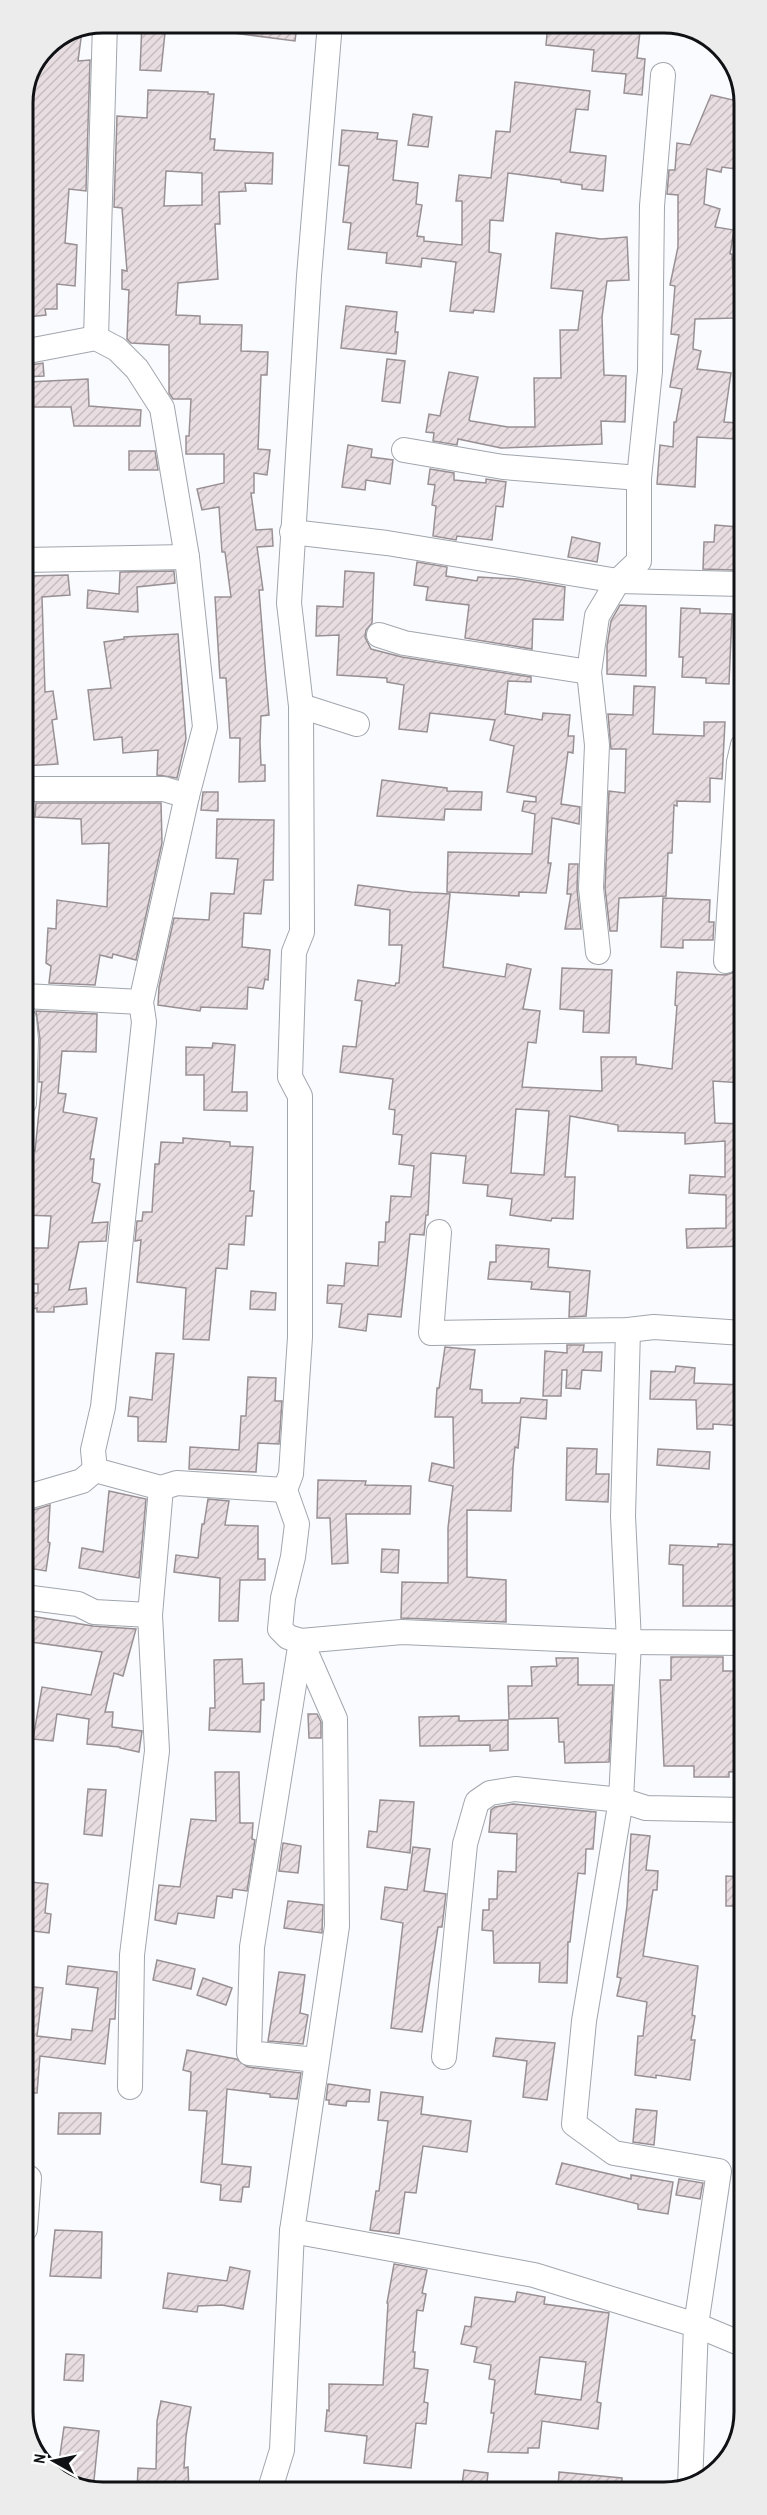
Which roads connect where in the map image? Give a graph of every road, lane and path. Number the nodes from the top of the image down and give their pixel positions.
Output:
1 (105, 33) edge
2 (329, 33) edge
3 (663, 75) dead end
4 (96, 338) junction
5 (33, 350) edge
6 (404, 450) dead end
7 (639, 478) junction
8 (292, 532) junction
9 (187, 557) junction
10 (33, 560) edge
11 (618, 581) junction
12 (734, 584) edge
13 (379, 635) dead end
14 (590, 672) junction
15 (302, 706) junction
16 (357, 724) dead end
17 (33, 789) edge
18 (187, 796) junction
19 (734, 852) edge
20 (598, 952) dead end
21 (726, 961) dead end
22 (33, 996) edge
23 (141, 1002) junction
24 (439, 1232) dead end
25 (628, 1330) junction
26 (734, 1332) edge
27 (95, 1470) junction
28 (161, 1488) junction
29 (285, 1490) junction
30 (33, 1495) edge
31 (33, 1598) edge
32 (150, 1615) junction
33 (301, 1641) junction
34 (629, 1642) junction
35 (734, 1643) edge
36 (621, 1800) junction
37 (734, 1810) edge
38 (444, 2057) dead end
39 (316, 2060) junction
40 (130, 2087) dead end
41 (292, 2231) junction
42 (696, 2325) junction
43 (734, 2341) edge
44 (690, 2477) edge
45 (271, 2482) edge

1 - 4 street
2 - 8 street
3 - 7 street
4 - 5 street
4 - 9 street
6 - 7 street
7 - 11 street
8 - 11 street
8 - 15 street
9 - 10 street
9 - 18 street
11 - 12 street
11 - 14 street
13 - 14 street
14 - 20 street
15 - 16 street
15 - 29 street
17 - 18 street
18 - 23 street
19 - 21 street
22 - 23 street
23 - 27 street
24 - 25 street
25 - 26 street
25 - 34 street
27 - 28 street
27 - 30 street
28 - 29 street
28 - 32 street
29 - 33 street
31 - 32 street
32 - 40 street
33 - 34 street
33 - 39 street
33 - 39 street
34 - 35 street
34 - 36 street
36 - 37 street
36 - 38 street
36 - 42 street
39 - 41 street
41 - 42 street
41 - 45 street
42 - 43 street
42 - 44 street

